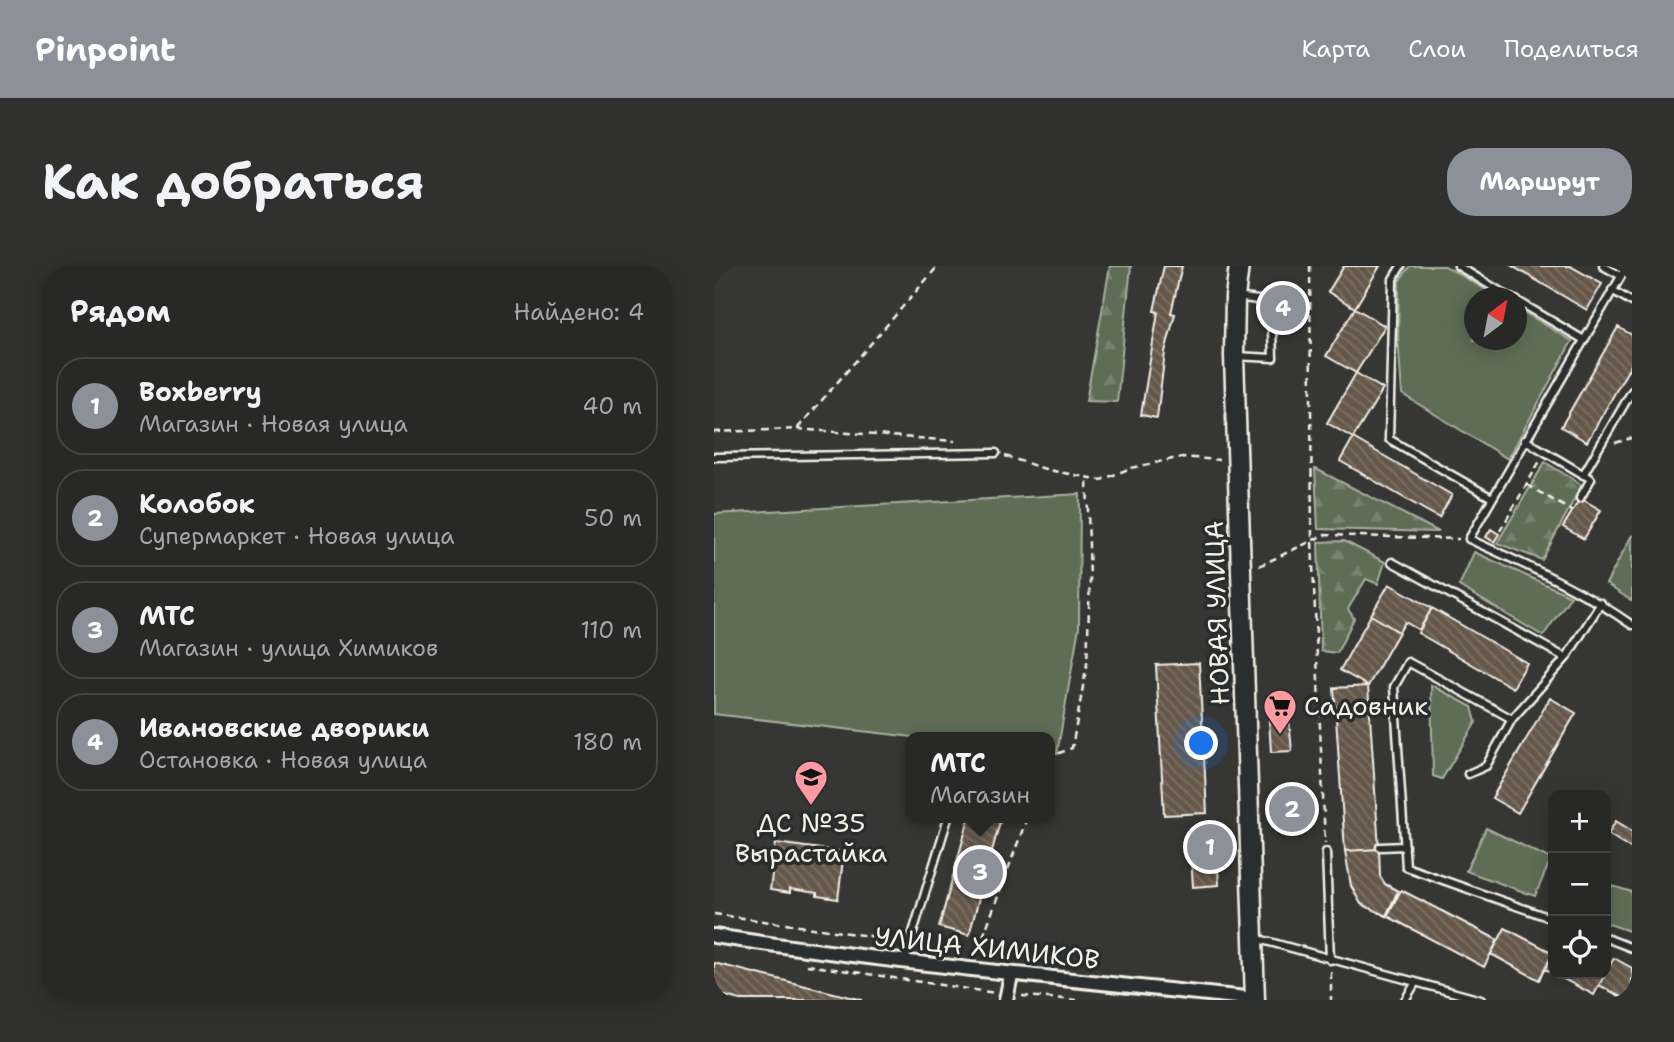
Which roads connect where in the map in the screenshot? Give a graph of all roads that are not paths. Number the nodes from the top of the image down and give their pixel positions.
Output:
1 (1239, 266) edge
2 (1401, 266) edge
3 (1458, 266) edge
4 (1603, 266) edge
5 (1627, 266) edge
6 (1621, 276) junction
7 (1493, 287) edge
8 (1612, 290) junction
9 (1235, 297) junction
10 (1632, 302) edge
11 (1527, 306) edge
12 (1584, 340) junction
13 (1234, 356) junction
14 (1632, 391) edge
15 (1525, 440) junction
16 (996, 453) dead end
17 (714, 457) edge
18 (1583, 475) junction
19 (1492, 498) junction
20 (1580, 498) dead end
21 (1392, 562) dead end
22 (1601, 603) junction
23 (1632, 625) edge
24 (1566, 658) junction
25 (1512, 719) junction
26 (1468, 774) dead end
27 (946, 823) edge
28 (1405, 846) junction
29 (1380, 847) dead end
30 (1326, 852) road end
31 (1548, 917) edge
32 (714, 936) edge
33 (1253, 938) junction
34 (1611, 940) edge
35 (1632, 948) edge
36 (1330, 960) junction
37 (904, 962) junction
38 (1011, 975) junction
39 (1416, 982) junction
40 (1006, 997) edge
41 (1464, 998) edge
42 (1255, 1000) edge
43 (1405, 1000) edge
44 (1481, 1000) edge

1 - 9 street, НОВАЯ УЛИЦА
2 - 19 lane
3 - 7 lane
4 - 6 lane
5 - 6 lane
6 - 8 lane
8 - 10 lane
8 - 12 lane
9 - 13 street, НОВАЯ УЛИЦА
9 - 13 lane
11 - 12 lane
12 - 15 lane
13 - 33 street, НОВАЯ УЛИЦА
14 - 18 lane
15 - 18 lane
15 - 19 lane
16 - 17 lane
18 - 20 lane
19 - 22 lane
21 - 24 lane
22 - 23 lane
22 - 24 lane
24 - 25 lane
25 - 26 lane
25 - 28 lane
27 - 37 lane
28 - 29 lane
28 - 31 lane
30 - 36 lane
32 - 37 street, УЛИЦА ХИМИКОВ
33 - 36 lane
33 - 42 street, НОВАЯ УЛИЦА
34 - 35 lane
36 - 39 lane
37 - 38 street, УЛИЦА ХИМИКОВ
38 - 40 street
38 - 42 street, УЛИЦА ХИМИКОВ
39 - 41 lane
39 - 43 lane
41 - 44 lane

